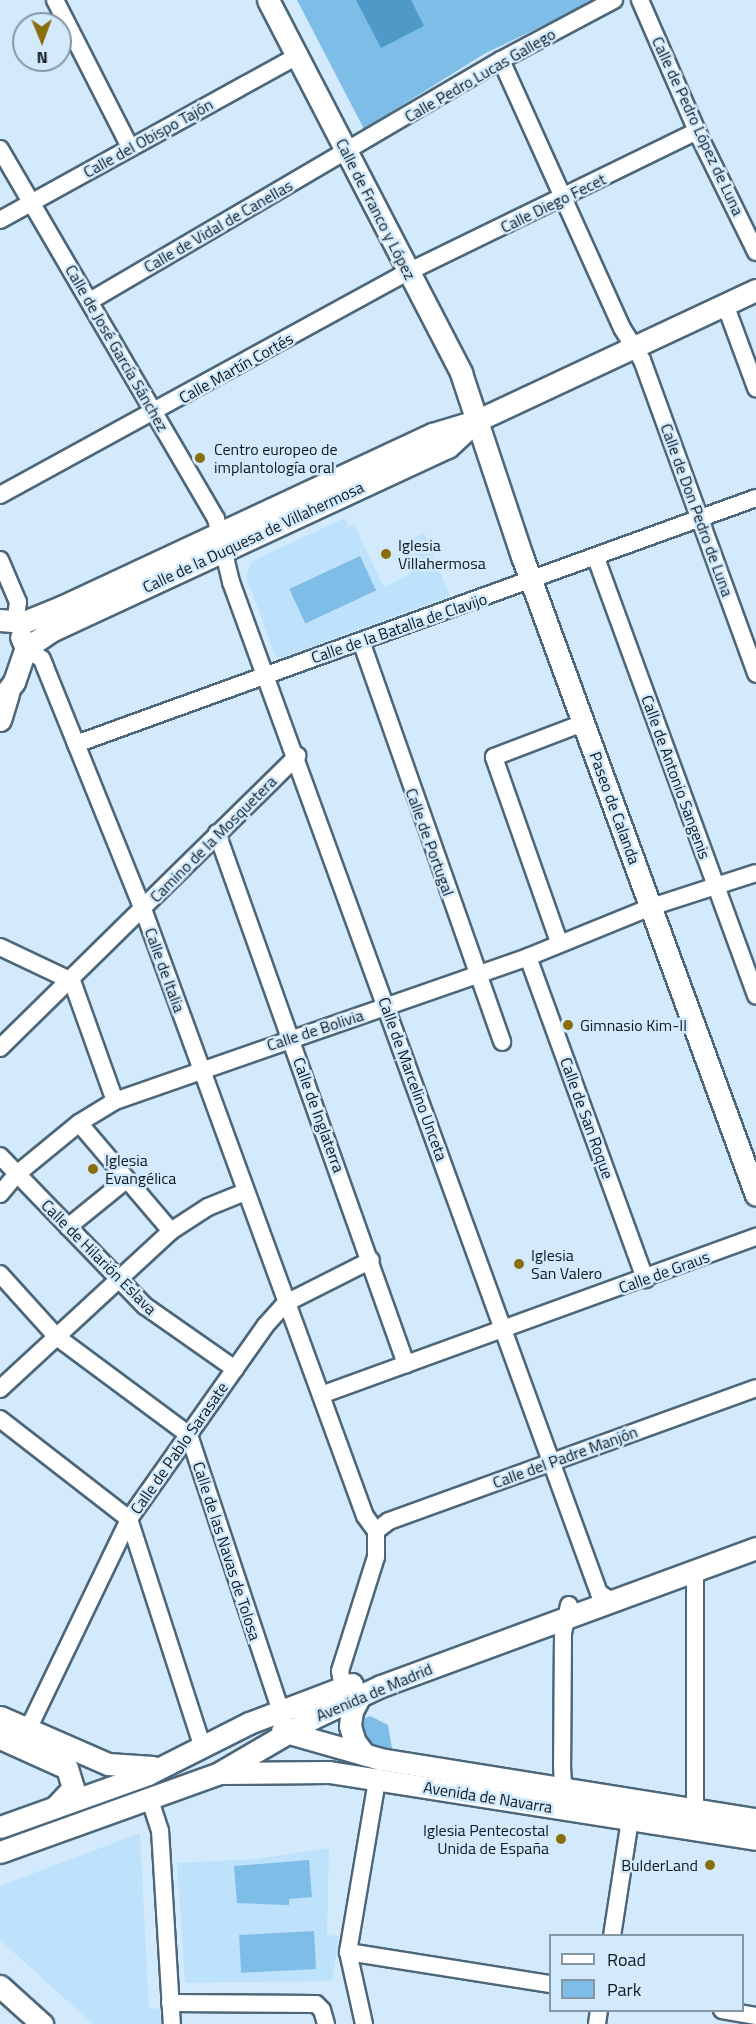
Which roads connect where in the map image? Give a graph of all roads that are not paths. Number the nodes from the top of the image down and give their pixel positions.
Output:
1 (56, 0) edge
2 (268, 0) edge
3 (614, 0) edge
4 (640, 0) edge
5 (297, 56) junction
6 (501, 60) junction
7 (697, 131) junction
8 (130, 147) junction
9 (0, 149) edge
10 (347, 151) junction
11 (564, 199) junction
12 (31, 203) junction
13 (0, 220) edge
14 (756, 252) edge
15 (408, 272) junction
16 (756, 290) edge
17 (90, 301) junction
18 (725, 304) junction
19 (635, 347) junction
20 (756, 388) edge
21 (154, 413) junction
22 (476, 421) junction
23 (0, 495) edge
24 (756, 498) edge
25 (701, 518) junction
26 (223, 542) junction
27 (596, 558) junction
28 (0, 560) edge
29 (531, 581) junction
30 (7, 621) edge
31 (361, 641) junction
32 (26, 648) junction
33 (756, 674) edge
34 (267, 675) junction
35 (4, 697) edge
36 (0, 720) edge
37 (584, 723) junction
38 (76, 744) junction
39 (297, 756) junction
40 (217, 833) junction
41 (756, 873) edge
42 (716, 886) junction
43 (651, 907) junction
44 (143, 909) junction
45 (559, 942) junction
46 (0, 947) edge
47 (528, 957) junction
48 (478, 974) junction
49 (72, 981) junction
50 (756, 996) edge
51 (387, 1006) junction
52 (291, 1037) junction
53 (502, 1042) dead end
54 (0, 1048) edge
55 (201, 1069) junction
56 (114, 1101) junction
57 (79, 1123) junction
58 (0, 1156) edge
59 (17, 1174) junction
60 (126, 1180) junction
61 (245, 1192) junction
62 (0, 1194) edge
63 (756, 1195) edge
64 (68, 1227) junction
65 (171, 1231) junction
66 (756, 1237) edge
67 (371, 1260) junction
68 (0, 1274) edge
69 (118, 1278) junction
70 (645, 1279) junction
71 (286, 1303) junction
72 (504, 1329) junction
73 (57, 1337) junction
74 (406, 1364) junction
75 (235, 1369) junction
76 (756, 1388) edge
77 (0, 1389) edge
78 (321, 1395) junction
79 (0, 1419) edge
80 (189, 1436) junction
81 (551, 1462) junction
82 (129, 1519) junction
83 (376, 1531) junction
84 (756, 1535) edge
85 (756, 1548) edge
86 (695, 1570) junction
87 (605, 1597) junction
88 (566, 1612) junction
89 (352, 1691) junction
90 (279, 1712) junction
91 (0, 1717) edge
92 (26, 1728) junction
93 (0, 1730) edge
94 (290, 1732) junction
95 (231, 1733) junction
96 (0, 1738) edge
97 (203, 1748) junction
98 (365, 1755) junction
99 (163, 1767) junction
100 (219, 1773) junction
101 (377, 1780) junction
102 (564, 1789) junction
103 (149, 1797) junction
104 (52, 1809) junction
105 (695, 1809) junction
106 (589, 1814) junction
107 (756, 1819) edge
108 (630, 1820) junction
109 (0, 1827) edge
110 (756, 1839) edge
111 (0, 1852) edge
112 (612, 1934) edge
113 (348, 1952) junction
114 (549, 1984) edge
115 (0, 1986) edge
116 (170, 2003) junction
117 (733, 2012) edge
118 (756, 2016) edge
119 (42, 2024) edge
120 (172, 2024) edge
121 (326, 2024) edge
122 (364, 2024) edge

1 - 8 street
2 - 5 main road, Calle de Franco y López
3 - 6 street, Calle Pedro Lucas Gallego
4 - 7 street, Calle de Pedro López de Luna
5 - 8 street, Calle del Obispo Tajón
5 - 10 main road, Calle de Franco y López
6 - 10 street, Calle Pedro Lucas Gallego
6 - 11 street, Calle de Don Pedro de Luna
7 - 11 street, Calle Diego Fecet
7 - 14 street, Calle de Pedro López de Luna
8 - 12 street, Calle del Obispo Tajón
9 - 12 street, Calle de José García Sánchez
10 - 15 main road, Calle de Franco y López
10 - 17 street, Calle de Vidal de Canellas
11 - 15 street, Calle Diego Fecet
11 - 19 street, Calle de Don Pedro de Luna
12 - 13 street, Calle del Obispo Tajón
12 - 17 street, Calle de José García Sánchez
15 - 21 street, Calle Martín Cortés
15 - 22 main road, Calle de Franco y López
16 - 18 main road, Calle de la Duquesa de Villahermosa
17 - 21 street, Calle de José García Sánchez
18 - 19 main road, Calle de la Duquesa de Villahermosa
18 - 20 street
19 - 22 main road, Calle de la Duquesa de Villahermosa
19 - 25 street, Calle de Don Pedro de Luna
21 - 23 street, Calle Martín Cortés
21 - 26 street, Calle de José García Sánchez
22 - 26 main road, Calle de la Duquesa de Villahermosa
22 - 29 main road, Paseo de Calanda
24 - 25 street, Calle de la Batalla de Clavijo
25 - 27 street, Calle de la Batalla de Clavijo
25 - 33 street, Calle de Don Pedro de Luna
26 - 30 main road, Calle de la Duquesa de Villahermosa
26 - 32 main road, Calle de la Duquesa de Villahermosa
26 - 34 street, Calle de Marcelino Unceta
27 - 29 street, Calle de la Batalla de Clavijo
27 - 42 street, Calle de Antonio Sangenis
28 - 30 street
29 - 31 street, Calle de la Batalla de Clavijo
29 - 37 main road, Paseo de Calanda
30 - 32 main road
31 - 34 street, Calle de la Batalla de Clavijo
31 - 48 street, Calle de Portugal
32 - 35 main road
32 - 38 street, Calle de Italia
34 - 38 street, Calle de la Batalla de Clavijo
34 - 39 street, Calle de Marcelino Unceta
35 - 36 main road
37 - 43 main road, Paseo de Calanda
37 - 45 street
38 - 44 street, Calle de Italia
39 - 40 street, Camino de la Mosquetera
39 - 51 street, Calle de Marcelino Unceta
40 - 44 street, Camino de la Mosquetera
40 - 52 street, Calle de Inglaterra
41 - 42 street, Calle de Bolivia
42 - 43 street, Calle de Bolivia
42 - 50 street, Calle de Antonio Sangenis
43 - 45 street, Calle de Bolivia
43 - 63 main road, Paseo de Calanda
44 - 49 street, Camino de la Mosquetera
44 - 55 street, Calle de Italia
45 - 47 street, Calle de Bolivia
46 - 49 street
47 - 48 street, Calle de Bolivia
47 - 70 street, Calle de San Roque
48 - 51 street, Calle de Bolivia
48 - 53 street, Calle de Portugal
49 - 54 street, Camino de la Mosquetera
49 - 56 street
51 - 52 street, Calle de Bolivia
51 - 72 street, Calle de Marcelino Unceta
52 - 55 street, Calle de Bolivia
52 - 67 street, Calle de Inglaterra
55 - 56 street, Calle de Bolivia
55 - 61 street, Calle de Italia
56 - 57 street, Calle de Bolivia
57 - 59 street, Calle de Bolivia
57 - 60 street
58 - 59 street, Calle de Hilarión Eslava
59 - 62 street, Calle de Bolivia
59 - 64 street, Calle de Hilarión Eslava
60 - 64 street
60 - 65 street
61 - 65 street
61 - 71 street, Calle de Italia
64 - 69 street, Calle de Hilarión Eslava
65 - 69 street
66 - 70 street, Calle de Graus
67 - 71 street, Calle de Pablo Sarasate
67 - 74 street, Calle de Inglaterra
68 - 73 street
69 - 73 street
69 - 75 street, Calle de Hilarión Eslava
70 - 72 street, Calle de Graus
71 - 75 street, Calle de Pablo Sarasate
71 - 78 street, Calle de Italia
72 - 74 street, Calle de Graus
72 - 81 street, Calle de Marcelino Unceta
73 - 77 street
73 - 80 street
74 - 78 street, Calle de Graus
75 - 80 street, Calle de Pablo Sarasate
76 - 81 street, Calle del Padre Manjón
78 - 83 street, Calle de Italia
79 - 82 street
80 - 82 street, Calle de Pablo Sarasate
80 - 90 street, Calle de las Navas de Tolosa
81 - 83 street, Calle del Padre Manjón
81 - 87 street, Calle de Marcelino Unceta
82 - 92 street, Calle de Pablo Sarasate
82 - 97 street
83 - 89 street
84 - 87 main road, Avenida de Madrid
85 - 86 main road, Avenida de Madrid
86 - 87 main road, Avenida de Madrid
86 - 105 street
87 - 88 main road, Avenida de Madrid
88 - 89 main road, Avenida de Madrid
88 - 102 street
89 - 90 main road, Avenida de Madrid
89 - 94 main road, Avenida de Madrid
89 - 98 main road
90 - 94 street, Calle de las Navas de Tolosa
90 - 95 main road, Avenida de Madrid
91 - 92 main road
92 - 93 street
92 - 99 main road
94 - 95 main road, Avenida de Navarra
94 - 98 main road, Avenida de Navarra
94 - 100 main road, Avenida de Madrid
95 - 97 main road, Avenida de Madrid
96 - 104 main road
97 - 99 main road, Avenida de Madrid
98 - 102 main road, Avenida de Navarra
99 - 104 main road, Avenida de Madrid
100 - 101 main road, Avenida de Navarra
100 - 103 main road, Avenida de Madrid
101 - 106 main road, Avenida de Navarra
101 - 113 street
102 - 105 main road, Avenida de Navarra
102 - 106 street
103 - 111 main road, Avenida de Madrid
103 - 116 street
104 - 109 main road, Avenida de Madrid
105 - 107 main road, Avenida de Navarra
106 - 108 main road, Avenida de Navarra
108 - 110 main road, Avenida de Navarra
108 - 112 street
113 - 114 street
113 - 122 street
115 - 119 main road
116 - 120 street
116 - 121 street
117 - 118 street

